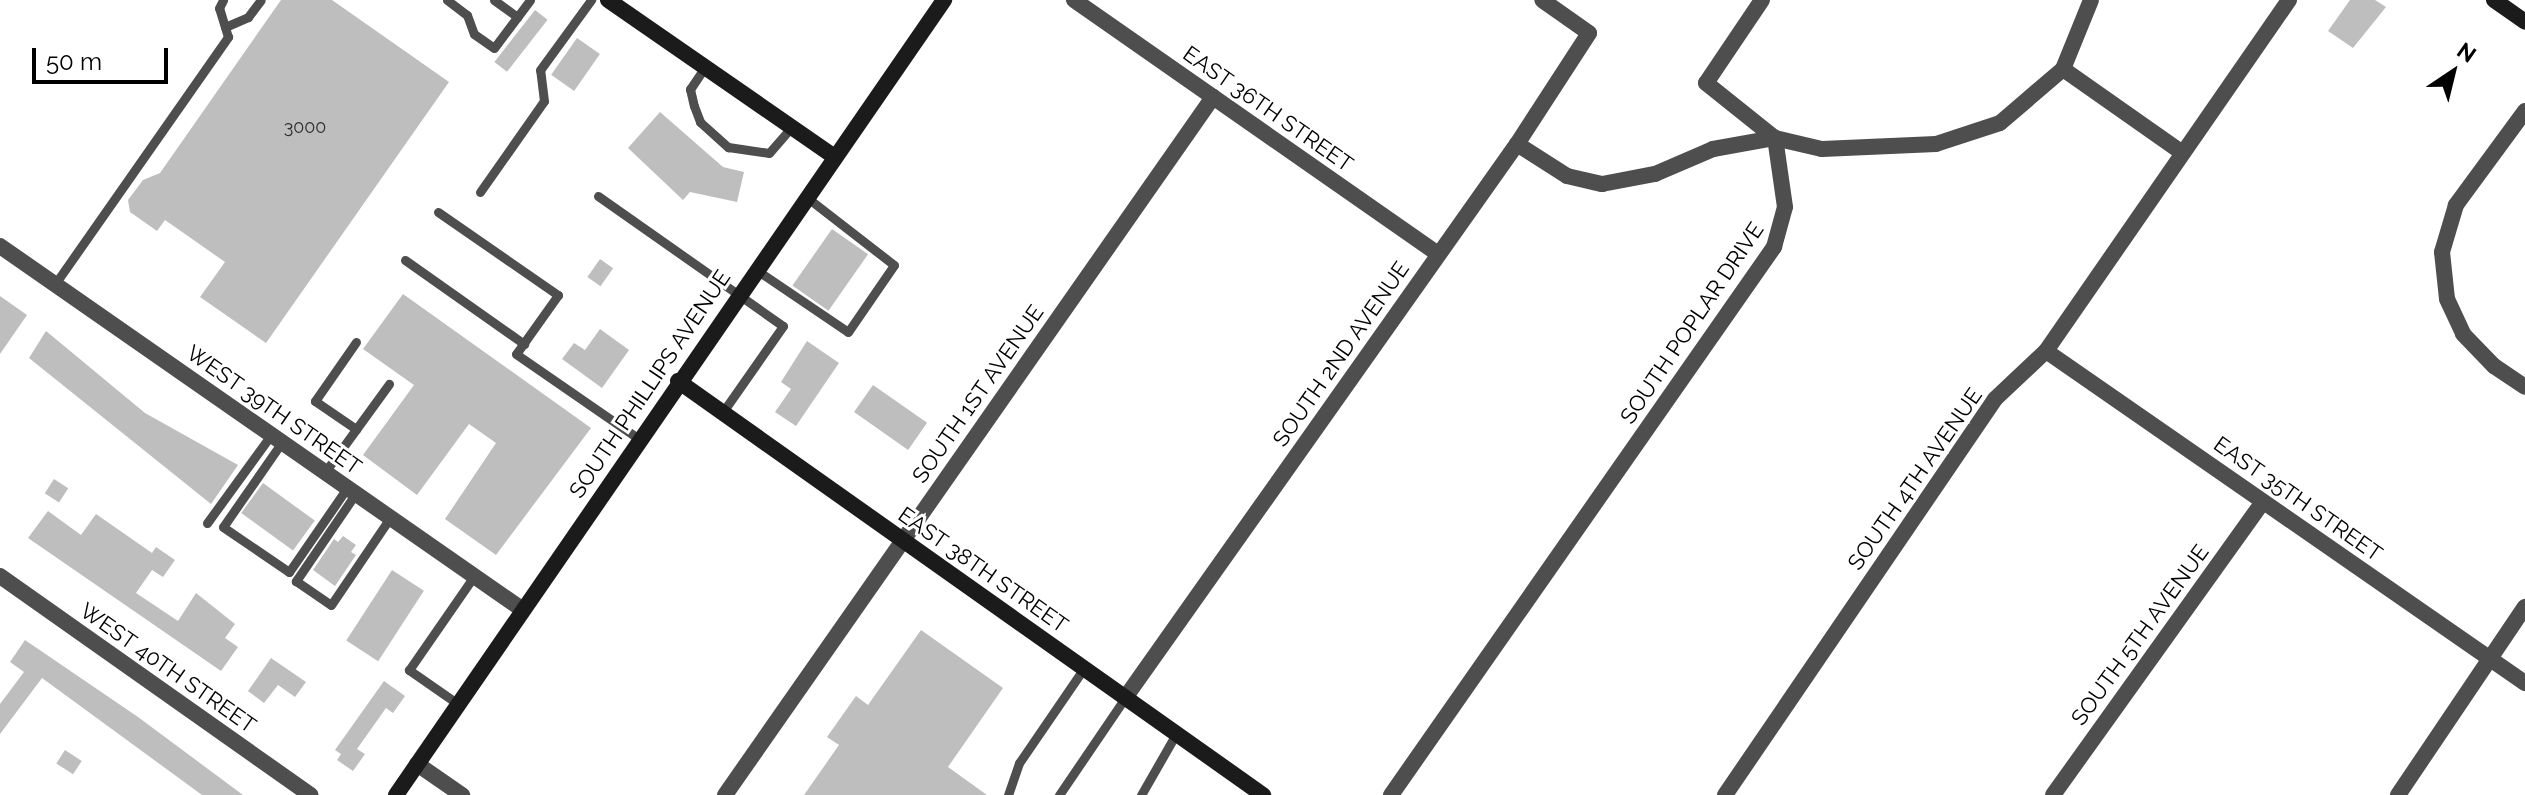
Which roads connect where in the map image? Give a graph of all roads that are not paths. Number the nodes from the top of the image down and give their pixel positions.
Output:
1 (223, 0) edge
2 (261, 0) edge
3 (447, 0) edge
4 (494, 0) edge
5 (530, 0) edge
6 (591, 0) edge
7 (608, 0) edge
8 (944, 0) edge
9 (1074, 0) edge
10 (1542, 0) edge
11 (1762, 0) edge
12 (2091, 0) edge
13 (2289, 0) edge
14 (2494, 0) edge
15 (517, 17) junction
16 (2525, 22) edge
17 (225, 27) junction
18 (705, 67) junction
19 (2063, 69) junction
20 (1213, 97) junction
21 (2525, 111) edge
22 (792, 127) junction
23 (1775, 138) junction
24 (1517, 144) junction
25 (2181, 152) junction
26 (833, 156) junction
27 (480, 192) dead end
28 (598, 196) dead end
29 (805, 196) junction
30 (438, 212) dead end
31 (0, 246) edge
32 (1438, 254) junction
33 (405, 260) dead end
34 (755, 269) junction
35 (55, 284) junction
36 (738, 294) junction
37 (356, 342) dead end
38 (524, 344) junction
39 (2046, 351) junction
40 (678, 381) junction
41 (389, 384) dead end
42 (2525, 387) edge
43 (722, 413) junction
44 (356, 429) junction
45 (277, 438) junction
46 (639, 439) junction
47 (325, 472) junction
48 (352, 490) junction
49 (2263, 502) junction
50 (390, 518) junction
51 (207, 523) dead end
52 (903, 540) junction
53 (0, 576) edge
54 (474, 576) junction
55 (2525, 607) edge
56 (523, 610) junction
57 (2490, 659) junction
58 (1084, 668) junction
59 (2525, 683) edge
60 (1125, 698) junction
61 (458, 704) junction
62 (1176, 734) junction
63 (417, 764) junction
64 (310, 795) edge
65 (396, 795) edge
66 (462, 795) edge
67 (725, 795) edge
68 (1008, 795) edge
69 (1059, 795) edge
70 (1140, 795) edge
71 (1263, 795) edge
72 (1391, 795) edge
73 (1725, 795) edge
74 (2053, 795) edge
75 (2398, 795) edge

1 - 17 lane
2 - 17 lane
3 - 15 lane
4 - 15 lane
5 - 15 lane
6 - 27 lane
7 - 18 street
8 - 26 street, SOUTH PHILLIPS AVENUE
9 - 20 street, EAST 36TH STREET
10 - 24 street, SOUTH 2ND AVENUE
11 - 23 street
12 - 19 street
13 - 25 street, SOUTH 4TH AVENUE
14 - 16 street
17 - 35 lane
18 - 22 street
18 - 22 lane
19 - 23 street
19 - 25 street
20 - 32 street, EAST 36TH STREET
20 - 52 street, SOUTH 1ST AVENUE
21 - 42 street
22 - 26 street
23 - 24 street
23 - 72 street, SOUTH POPLAR DRIVE
24 - 32 street, SOUTH 2ND AVENUE
25 - 39 street, SOUTH 4TH AVENUE
26 - 29 street, SOUTH PHILLIPS AVENUE
28 - 36 lane
29 - 34 street, SOUTH PHILLIPS AVENUE
29 - 34 lane
30 - 38 lane
31 - 35 street, WEST 39TH STREET
32 - 60 street, SOUTH 2ND AVENUE
33 - 38 lane
34 - 36 street, SOUTH PHILLIPS AVENUE
35 - 45 street, WEST 39TH STREET
36 - 40 street, SOUTH PHILLIPS AVENUE
36 - 43 lane
37 - 44 lane
38 - 46 lane
39 - 49 street, EAST 35TH STREET
39 - 73 street, SOUTH 4TH AVENUE
40 - 43 street, EAST 38TH STREET
40 - 46 street, SOUTH PHILLIPS AVENUE
41 - 44 lane
43 - 52 street, EAST 38TH STREET
44 - 47 lane
45 - 47 street, WEST 39TH STREET
45 - 48 lane
45 - 51 lane
46 - 56 street, SOUTH PHILLIPS AVENUE
47 - 48 street, WEST 39TH STREET
48 - 50 street, WEST 39TH STREET
48 - 50 lane
49 - 57 street, EAST 35TH STREET
49 - 74 street, SOUTH 5TH AVENUE
50 - 54 street, WEST 39TH STREET
52 - 58 street, EAST 38TH STREET
52 - 67 street, SOUTH 1ST AVENUE
53 - 64 street, WEST 40TH STREET
54 - 56 street, WEST 39TH STREET
54 - 61 lane
55 - 57 street
56 - 61 street, SOUTH PHILLIPS AVENUE
57 - 59 street, EAST 35TH STREET
57 - 75 street
58 - 60 street, EAST 38TH STREET
58 - 68 lane
60 - 62 street, EAST 38TH STREET
60 - 69 lane
61 - 63 street, SOUTH PHILLIPS AVENUE
62 - 70 lane
62 - 71 street, EAST 38TH STREET
63 - 65 street, SOUTH PHILLIPS AVENUE
63 - 66 street

